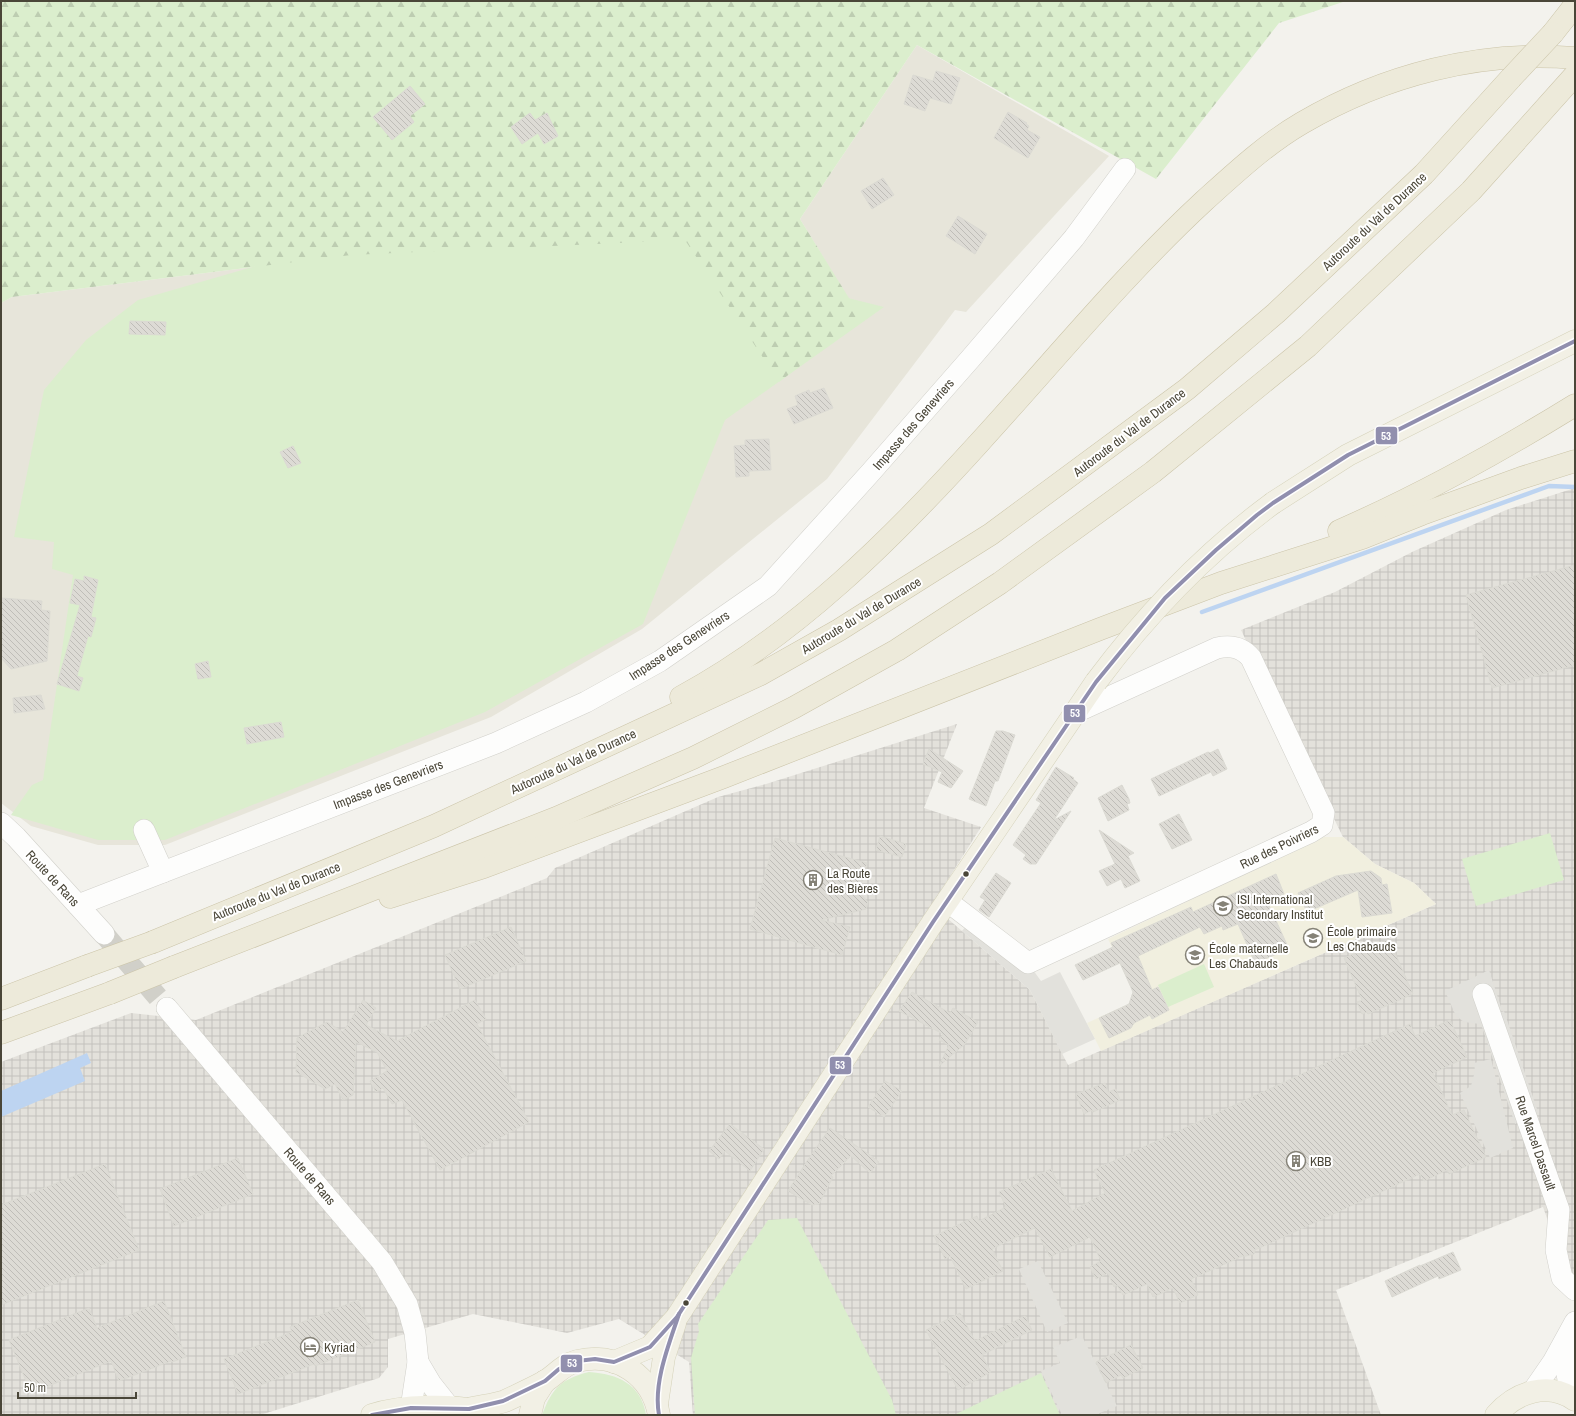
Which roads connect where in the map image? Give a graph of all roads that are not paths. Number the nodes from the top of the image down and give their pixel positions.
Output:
1 (1575, 5) edge
2 (1572, 67) edge
3 (1125, 169) dead end
4 (1575, 341) edge
5 (1575, 405) edge
6 (1575, 461) edge
7 (1221, 583) junction
8 (1074, 713) junction
9 (1, 823) edge
10 (434, 826) junction
11 (144, 830) dead end
12 (163, 872) junction
13 (947, 901) junction
14 (78, 905) junction
15 (104, 934) tunnel mouth
16 (174, 967) junction
17 (1483, 994) dead end
18 (1, 999) edge
19 (167, 1008) tunnel mouth
20 (1, 1033) edge
21 (1575, 1290) edge
22 (677, 1317) junction
23 (1572, 1327) edge
24 (418, 1362) junction
25 (614, 1362) junction
26 (545, 1381) junction
27 (1533, 1391) junction
28 (1573, 1398) edge
29 (411, 1408) junction
30 (459, 1408) junction
31 (658, 1410) edge
32 (372, 1415) edge
33 (494, 1415) edge
34 (530, 1415) edge
35 (1496, 1415) edge

1 - 10 highway, Autoroute du Val de Durance, bridge
2 - 10 highway
2 - 16 highway
3 - 12 street, Impasse des Genevriers
4 - 8 main road, bridge
5 - 7 highway
6 - 7 highway
7 - 16 highway
8 - 13 main road
8 - 13 street, Rue des Poivriers
9 - 14 street, Route de Rans
10 - 18 highway, Autoroute du Val de Durance, bridge
11 - 12 street
12 - 14 street, Impasse des Genevriers
13 - 22 main road
14 - 15 street, Route de Rans
16 - 20 highway, bridge
17 - 21 street, Rue Marcel Dassault
19 - 24 street, Route de Rans
22 - 25 main road
22 - 31 main road
23 - 27 street
23 - 28 street
24 - 29 street, Route de Rans
24 - 30 street, Route de Rans
25 - 26 main road
25 - 31 main road
26 - 30 main road
26 - 34 main road
27 - 28 main road
27 - 35 main road
29 - 30 main road
29 - 32 main road
30 - 33 main road

